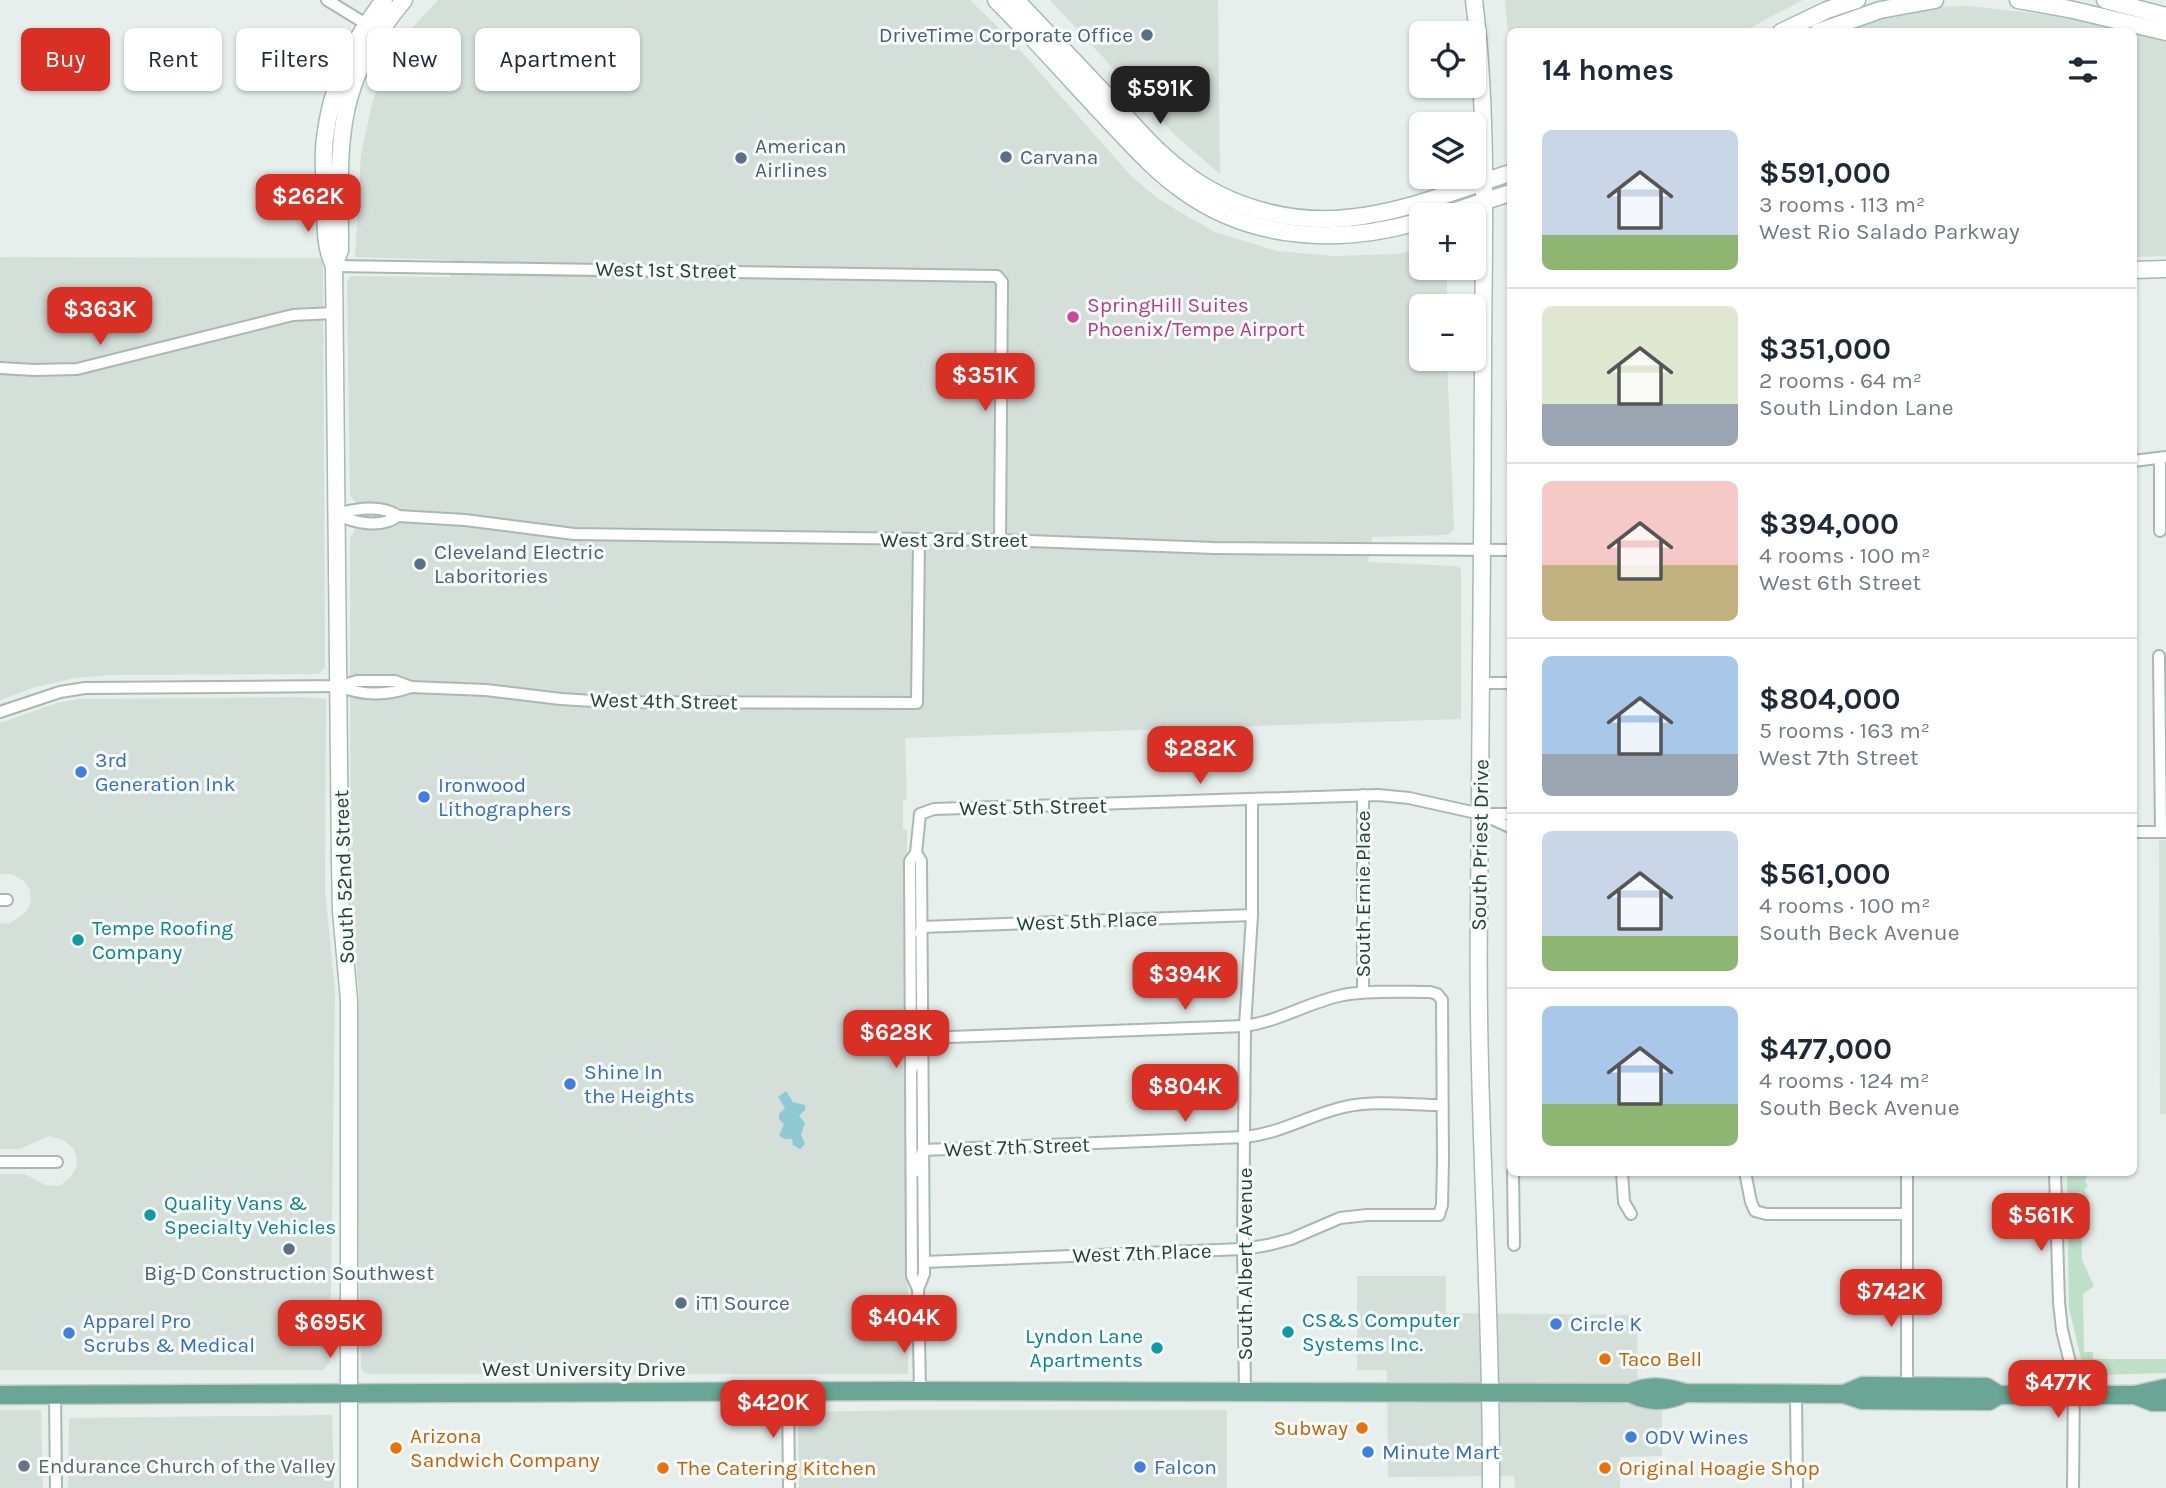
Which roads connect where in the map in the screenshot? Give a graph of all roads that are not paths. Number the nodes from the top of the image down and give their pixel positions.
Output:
1 (327, 0) edge
2 (384, 0) edge
3 (404, 0) edge
4 (1474, 0) edge
5 (1857, 0) edge
6 (1936, 0) edge
7 (2018, 0) edge
8 (2105, 0) edge
9 (1006, 4) edge
10 (2166, 16) edge
11 (373, 28) junction
12 (1789, 28) edge
13 (1829, 28) edge
14 (2166, 33) edge
15 (367, 45) edge
16 (1481, 112) edge
17 (1507, 174) edge
18 (1486, 181) edge
19 (1461, 189) edge
20 (1483, 189) edge
21 (1182, 191) junction
22 (1507, 194) edge
23 (1483, 202) junction
24 (1480, 203) edge
25 (1266, 212) junction
26 (1409, 225) edge
27 (334, 266) junction
28 (2166, 269) edge
29 (2137, 270) edge
30 (334, 313) junction
31 (0, 368) edge
32 (2163, 457) edge
33 (2137, 460) edge
34 (336, 514) junction
35 (2160, 530) dead end
36 (1000, 540) junction
37 (919, 541) junction
38 (1482, 550) junction
39 (1507, 550) edge
40 (2159, 656) dead end
41 (1482, 683) junction
42 (1507, 683) edge
43 (338, 686) junction
44 (0, 712) edge
45 (1363, 795) junction
46 (1252, 800) junction
47 (1481, 814) junction
48 (1507, 814) edge
49 (1507, 826) edge
50 (2137, 832) edge
51 (2164, 832) edge
52 (916, 853) junction
53 (1252, 915) junction
54 (922, 927) junction
55 (911, 962) junction
56 (1363, 992) junction
57 (1245, 1026) junction
58 (923, 1038) junction
59 (912, 1069) junction
60 (1442, 1105) junction
61 (1245, 1138) junction
62 (923, 1150) junction
63 (57, 1162) dead end
64 (0, 1163) edge
65 (1513, 1176) edge
66 (1622, 1176) edge
67 (1746, 1176) edge
68 (1907, 1176) edge
69 (2055, 1176) edge
70 (912, 1180) junction
71 (912, 1208) junction
72 (1631, 1214) dead end
73 (1906, 1214) junction
74 (1514, 1245) dead end
75 (1243, 1249) junction
76 (924, 1262) junction
77 (918, 1289) junction
78 (1907, 1387) junction
79 (2166, 1388) edge
80 (788, 1391) junction
81 (920, 1391) junction
82 (1245, 1392) junction
83 (1489, 1392) junction
84 (349, 1393) junction
85 (55, 1394) junction
86 (1796, 1394) junction
87 (1844, 1394) junction
88 (0, 1395) edge
89 (1999, 1395) junction
90 (2074, 1395) junction
91 (2135, 1395) junction
92 (2166, 1402) edge
93 (56, 1488) edge
94 (349, 1488) edge
95 (789, 1488) edge
96 (1491, 1488) edge
97 (1797, 1488) edge
98 (2073, 1488) edge

1 - 11 street
2 - 11 main road
3 - 11 main road
4 - 16 main road, South Priest Drive
5 - 12 main road
6 - 13 main road
7 - 14 main road
8 - 10 main road
9 - 21 main road
9 - 25 main road
15 - 27 main road, South 52nd Street
17 - 18 main road
19 - 25 main road
20 - 23 main road, South Priest Drive
21 - 25 main road
21 - 26 main road
22 - 23 main road
23 - 24 main road
23 - 38 main road, South Priest Drive
27 - 30 main road, South 52nd Street
27 - 36 street, West 1st Street
28 - 29 main road
30 - 31 street
30 - 34 main road, South 52nd Street
32 - 33 street
32 - 35 street
34 - 37 street, West 3rd Street
34 - 43 main road, South 52nd Street
36 - 37 street, West 3rd Street
36 - 38 street, West 3rd Street
37 - 43 street, West 4th Street
38 - 39 street, West 3rd Street
38 - 41 main road, South Priest Drive
40 - 51 street
41 - 42 street
41 - 47 main road, South Priest Drive
43 - 44 street, West 4th Street
43 - 84 main road, South 52nd Street
45 - 46 street, West 5th Street
45 - 47 street, West 5th Street
45 - 56 street, South Ernie Place
46 - 52 street, West 5th Street
46 - 53 street, South Albert Avenue
47 - 48 street, West 5th Street
47 - 49 street, West 5th Street
47 - 83 main road, South Priest Drive
50 - 51 street
52 - 54 street
52 - 55 street
53 - 54 street, West 5th Place
53 - 57 street, South Albert Avenue
54 - 55 street
54 - 58 street
55 - 59 street
56 - 57 street
56 - 60 street
57 - 58 street
57 - 61 street, South Albert Avenue
58 - 59 street
58 - 62 street
59 - 70 street
60 - 61 street, West 7th Street
60 - 75 street, West 7th Place
61 - 62 street, West 7th Street
61 - 75 street, South Albert Avenue
62 - 70 street
62 - 76 street
63 - 64 street
65 - 74 street
66 - 72 street
67 - 73 street
68 - 73 street
69 - 90 street
70 - 71 street
71 - 76 street
71 - 77 street
73 - 78 street
75 - 76 street, West 7th Place
75 - 82 street, South Albert Avenue
76 - 77 street
77 - 81 street
78 - 87 main road, West University Drive
78 - 89 main road, West University Drive
79 - 91 main road, West University Drive
80 - 81 main road, West University Drive
80 - 84 main road, West University Drive
80 - 95 street
81 - 82 main road, West University Drive
82 - 83 main road, West University Drive
83 - 86 main road, West University Drive
83 - 96 main road, South Priest Drive
84 - 85 main road, West University Drive
84 - 94 main road, South 52nd Street
85 - 88 main road, West University Drive
85 - 93 street
86 - 87 main road, West University Drive
86 - 97 street
87 - 89 main road, West University Drive
89 - 90 main road, West University Drive
90 - 91 main road, West University Drive
90 - 98 street
91 - 92 main road, West University Drive

